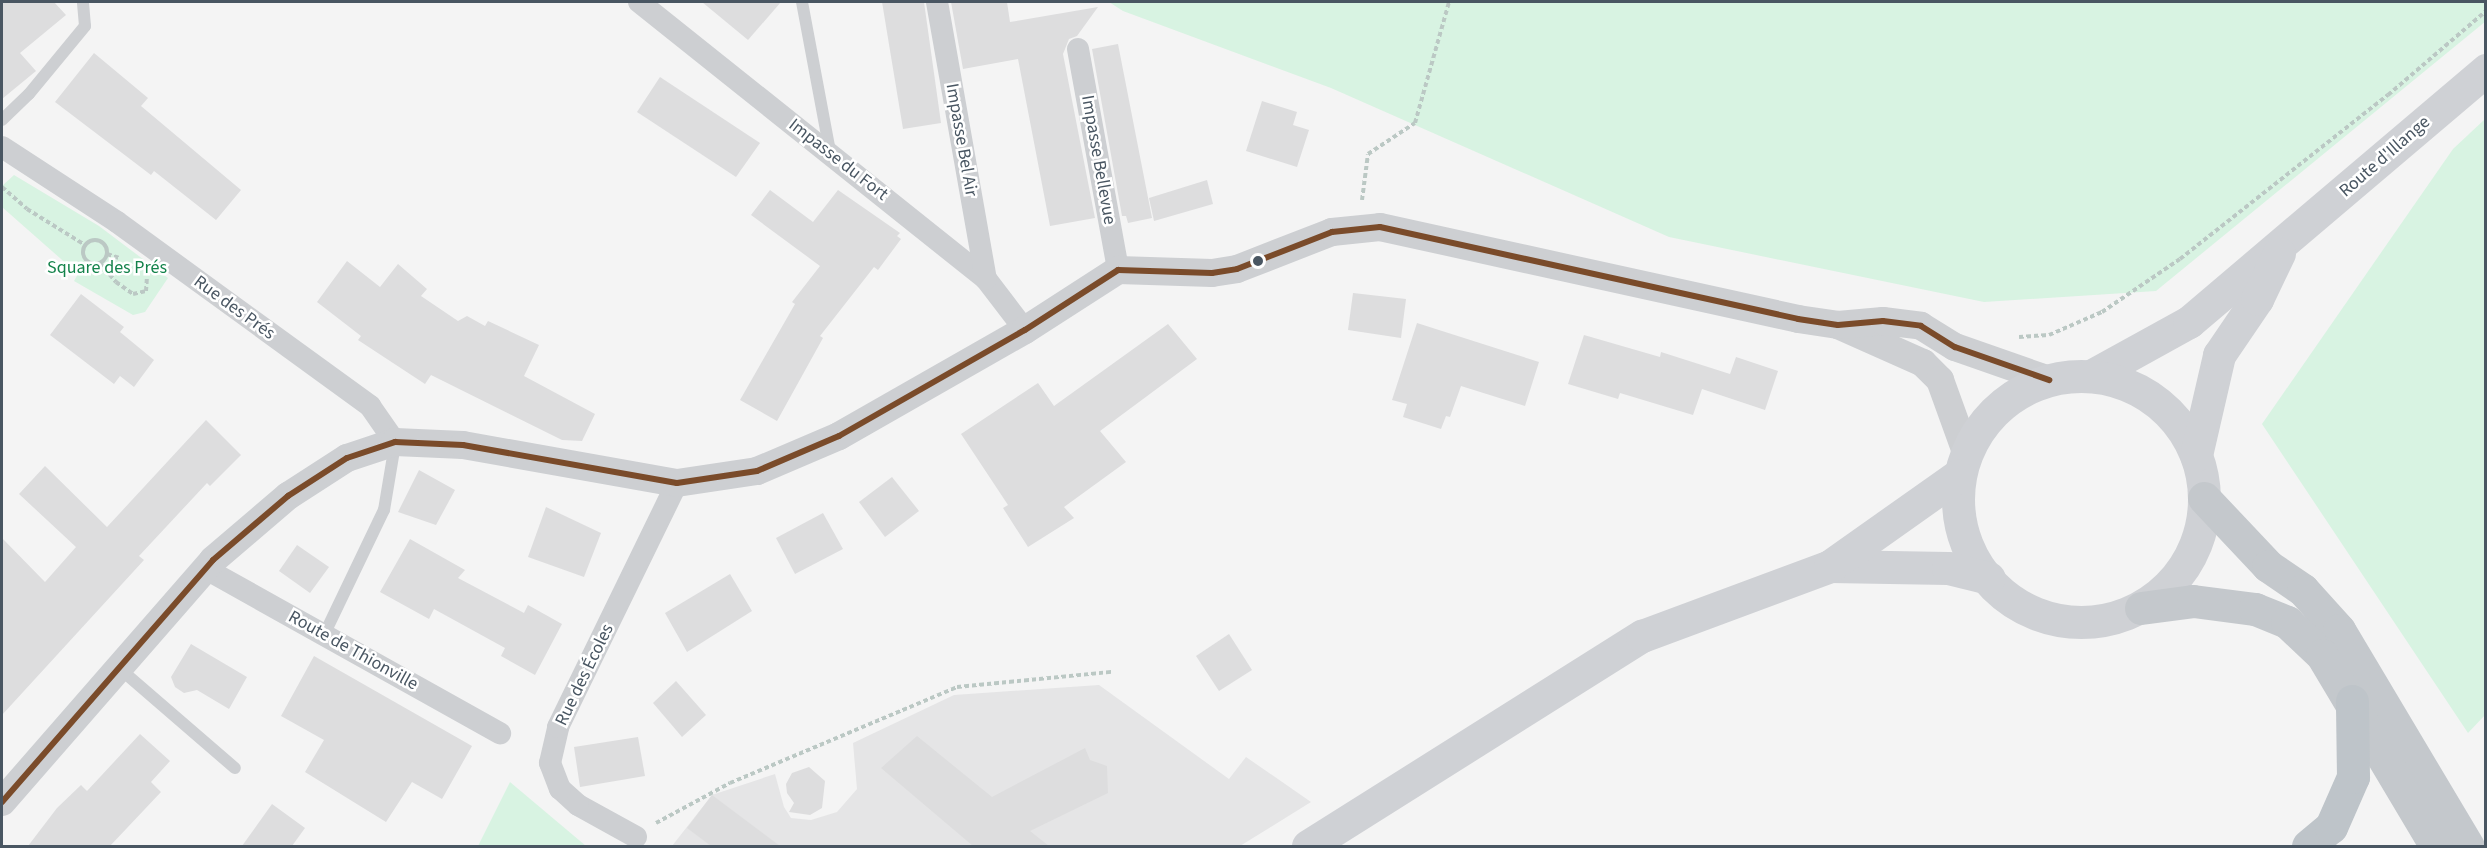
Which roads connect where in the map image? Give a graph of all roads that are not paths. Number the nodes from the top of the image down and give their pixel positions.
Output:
1 (83, 2) edge
2 (639, 2) edge
3 (802, 2) edge
4 (937, 2) edge
5 (1078, 49) dead end
6 (2486, 70) edge
7 (2, 120) edge
8 (2, 147) edge
9 (830, 153) junction
10 (2284, 244) junction
11 (1118, 270) junction
12 (986, 279) junction
13 (1838, 326) junction
14 (1025, 330) junction
15 (2091, 376) junction
16 (2049, 381) junction
17 (395, 442) junction
18 (2196, 455) junction
19 (1961, 463) junction
20 (677, 483) junction
21 (2204, 498) junction
22 (1830, 566) junction
23 (206, 569) junction
24 (1989, 578) junction
25 (2141, 608) junction
26 (324, 635) junction
27 (119, 668) junction
28 (2352, 700) junction
29 (500, 733) dead end
30 (235, 768) dead end
31 (2, 802) edge
32 (636, 837) road end
33 (1308, 846) edge
34 (2308, 846) edge
35 (2436, 846) edge
36 (2468, 846) edge

1 - 7 lane
2 - 9 street, Impasse du Fort
3 - 9 lane
4 - 12 street, Impasse Bel Air
5 - 11 street, Impasse Bellevue
6 - 10 main road, Route d'Illange
8 - 17 street, Rue des Prés
9 - 12 street, Impasse du Fort
10 - 15 main road, Route d'Illange
10 - 18 main road, Route d'Illange
11 - 13 street
11 - 14 street
12 - 14 street, Impasse du Fort
13 - 16 street
13 - 19 street
14 - 20 street
15 - 16 main road
15 - 18 main road
16 - 19 main road
17 - 20 street
17 - 23 street
17 - 26 lane
18 - 21 main road
19 - 22 main road
19 - 24 main road
20 - 32 street, Rue des Écoles
21 - 25 main road
21 - 36 highway
22 - 24 main road
22 - 33 main road
23 - 26 street, Route de Thionville
23 - 27 street
24 - 25 main road
25 - 28 highway
26 - 29 street, Route de Thionville
27 - 30 lane
27 - 31 street
28 - 34 highway
28 - 35 highway

